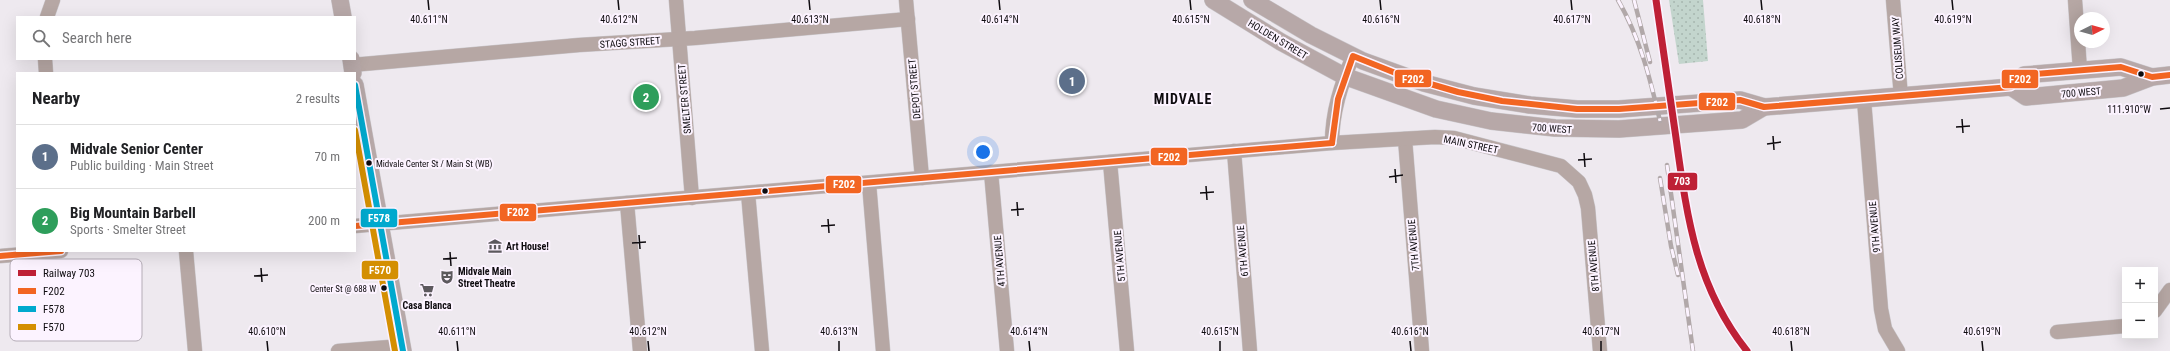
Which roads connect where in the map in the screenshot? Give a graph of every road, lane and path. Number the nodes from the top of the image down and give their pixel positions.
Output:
1 (53, 0) edge
2 (340, 0) edge
3 (676, 0) edge
4 (906, 0) edge
5 (1213, 0) edge
6 (1252, 0) edge
7 (1893, 0) edge
8 (2075, 0) edge
9 (48, 16) edge
10 (343, 16) edge
11 (908, 19) junction
12 (679, 39) junction
13 (1353, 56) junction
14 (45, 60) edge
15 (352, 66) edge
16 (2080, 70) junction
17 (46, 72) edge
18 (2170, 75) edge
19 (1344, 76) junction
20 (2152, 77) junction
21 (2011, 87) junction
22 (356, 91) edge
23 (1901, 97) junction
24 (1864, 100) junction
25 (1764, 107) junction
26 (1405, 139) junction
27 (1332, 143) junction
28 (1234, 151) junction
29 (1110, 162) junction
30 (991, 172) junction
31 (922, 178) junction
32 (1579, 182) joint
33 (869, 183) junction
34 (748, 193) junction
35 (692, 198) junction
36 (627, 203) junction
37 (379, 224) junction
38 (356, 226) edge
39 (49, 252) edge
40 (186, 252) edge
41 (0, 256) edge
42 (2170, 290) edge
43 (2158, 307) edge
44 (2122, 326) edge
45 (2057, 332) dead end
46 (403, 348) edge
47 (195, 351) edge
48 (338, 351) edge
49 (640, 351) edge
50 (762, 351) edge
51 (883, 351) edge
52 (1007, 351) edge
53 (1127, 351) edge
54 (1250, 351) edge
55 (1422, 351) edge
56 (1600, 351) edge
57 (1898, 351) edge

1 - 9 street
2 - 10 main road
3 - 12 street, SMELTER STREET
4 - 11 street, DEPOT STREET
5 - 19 main road, HOLDEN STREET
6 - 13 main road, HOLDEN STREET
7 - 23 street, COLISEUM WAY
8 - 16 street
11 - 12 street, STAGG STREET
11 - 31 street, DEPOT STREET
12 - 15 street, STAGG STREET
12 - 35 street, SMELTER STREET
13 - 19 street
13 - 25 main road, 700 WEST
14 - 17 street
16 - 20 main road, 700 WEST
16 - 21 main road, 700 WEST
18 - 20 main road, 700 WEST
19 - 25 main road, 700 WEST
19 - 27 street
20 - 21 main road, 700 WEST
21 - 23 main road, 700 WEST
22 - 37 main road
23 - 24 main road, 700 WEST
24 - 25 main road, 700 WEST
24 - 57 street, 9TH AVENUE
26 - 27 street, MAIN STREET
26 - 32 street, MAIN STREET
26 - 55 street, 7TH AVENUE
27 - 28 street, MAIN STREET
28 - 29 street, MAIN STREET
28 - 54 street, 6TH AVENUE
29 - 30 street, MAIN STREET
29 - 53 street, 5TH AVENUE
30 - 31 street, MAIN STREET
30 - 52 street, 4TH AVENUE
31 - 33 street, MAIN STREET
32 - 56 street, 8TH AVENUE
33 - 34 street, MAIN STREET
33 - 51 street
34 - 35 street, MAIN STREET
34 - 50 street
35 - 36 street, MAIN STREET
36 - 37 street, MAIN STREET
36 - 49 street
37 - 38 street, MAIN STREET
37 - 46 main road
39 - 41 street
40 - 47 street
42 - 43 street
44 - 45 street
46 - 48 street

